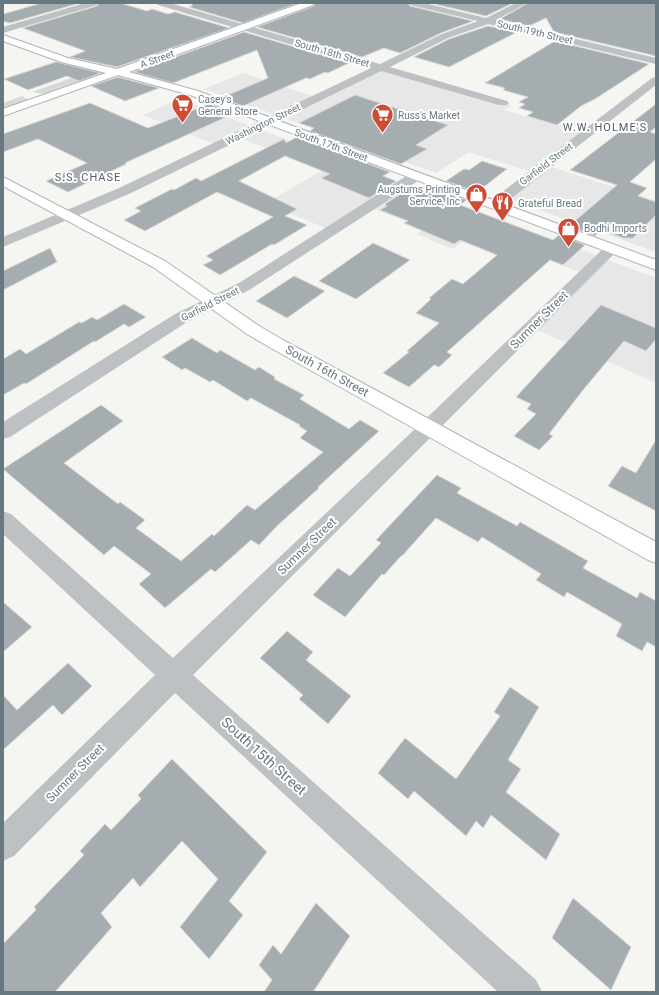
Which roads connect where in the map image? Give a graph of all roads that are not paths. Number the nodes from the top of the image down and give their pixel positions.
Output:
1 (94, 3) edge
2 (161, 3) edge
3 (310, 3) edge
4 (413, 3) edge
5 (522, 3) edge
6 (487, 20) junction
7 (244, 27) junction
8 (3, 30) edge
9 (3, 38) edge
10 (656, 61) edge
11 (381, 67) junction
12 (117, 73) junction
13 (656, 80) edge
14 (503, 103) dead end
15 (3, 113) edge
16 (269, 121) junction
17 (416, 176) junction
18 (3, 181) edge
19 (494, 205) junction
20 (68, 215) junction
21 (3, 242) edge
22 (612, 248) junction
23 (656, 264) edge
24 (214, 302) junction
25 (430, 428) junction
26 (3, 432) edge
27 (3, 520) edge
28 (656, 553) edge
29 (174, 675) junction
30 (3, 845) edge
31 (524, 992) edge

1 - 8 street
2 - 7 street, South 18th Street
3 - 7 main road, A Street
4 - 6 street, South 19th Street
5 - 6 street, Washington Street
6 - 10 street, South 19th Street
6 - 11 street, Washington Street
7 - 11 street, South 18th Street
7 - 12 main road, A Street
9 - 12 main road, South 17th Street
11 - 14 street, South 18th Street
11 - 16 street, Washington Street
12 - 15 main road, A Street
12 - 16 main road, South 17th Street
13 - 19 street, Garfield Street
16 - 17 main road, South 17th Street
16 - 20 street, Washington Street
17 - 19 main road, South 17th Street
17 - 24 street, Garfield Street
18 - 20 main road, South 16th Street
19 - 22 main road, South 17th Street
20 - 21 street, Washington Street
20 - 24 main road, South 16th Street
22 - 23 main road, South 17th Street
22 - 25 street, Sumner Street
24 - 25 main road, South 16th Street
24 - 26 street, Garfield Street
25 - 28 main road, South 16th Street
25 - 29 street, Sumner Street
27 - 29 street, South 15th Street
29 - 30 street, Sumner Street
29 - 31 street, South 15th Street

